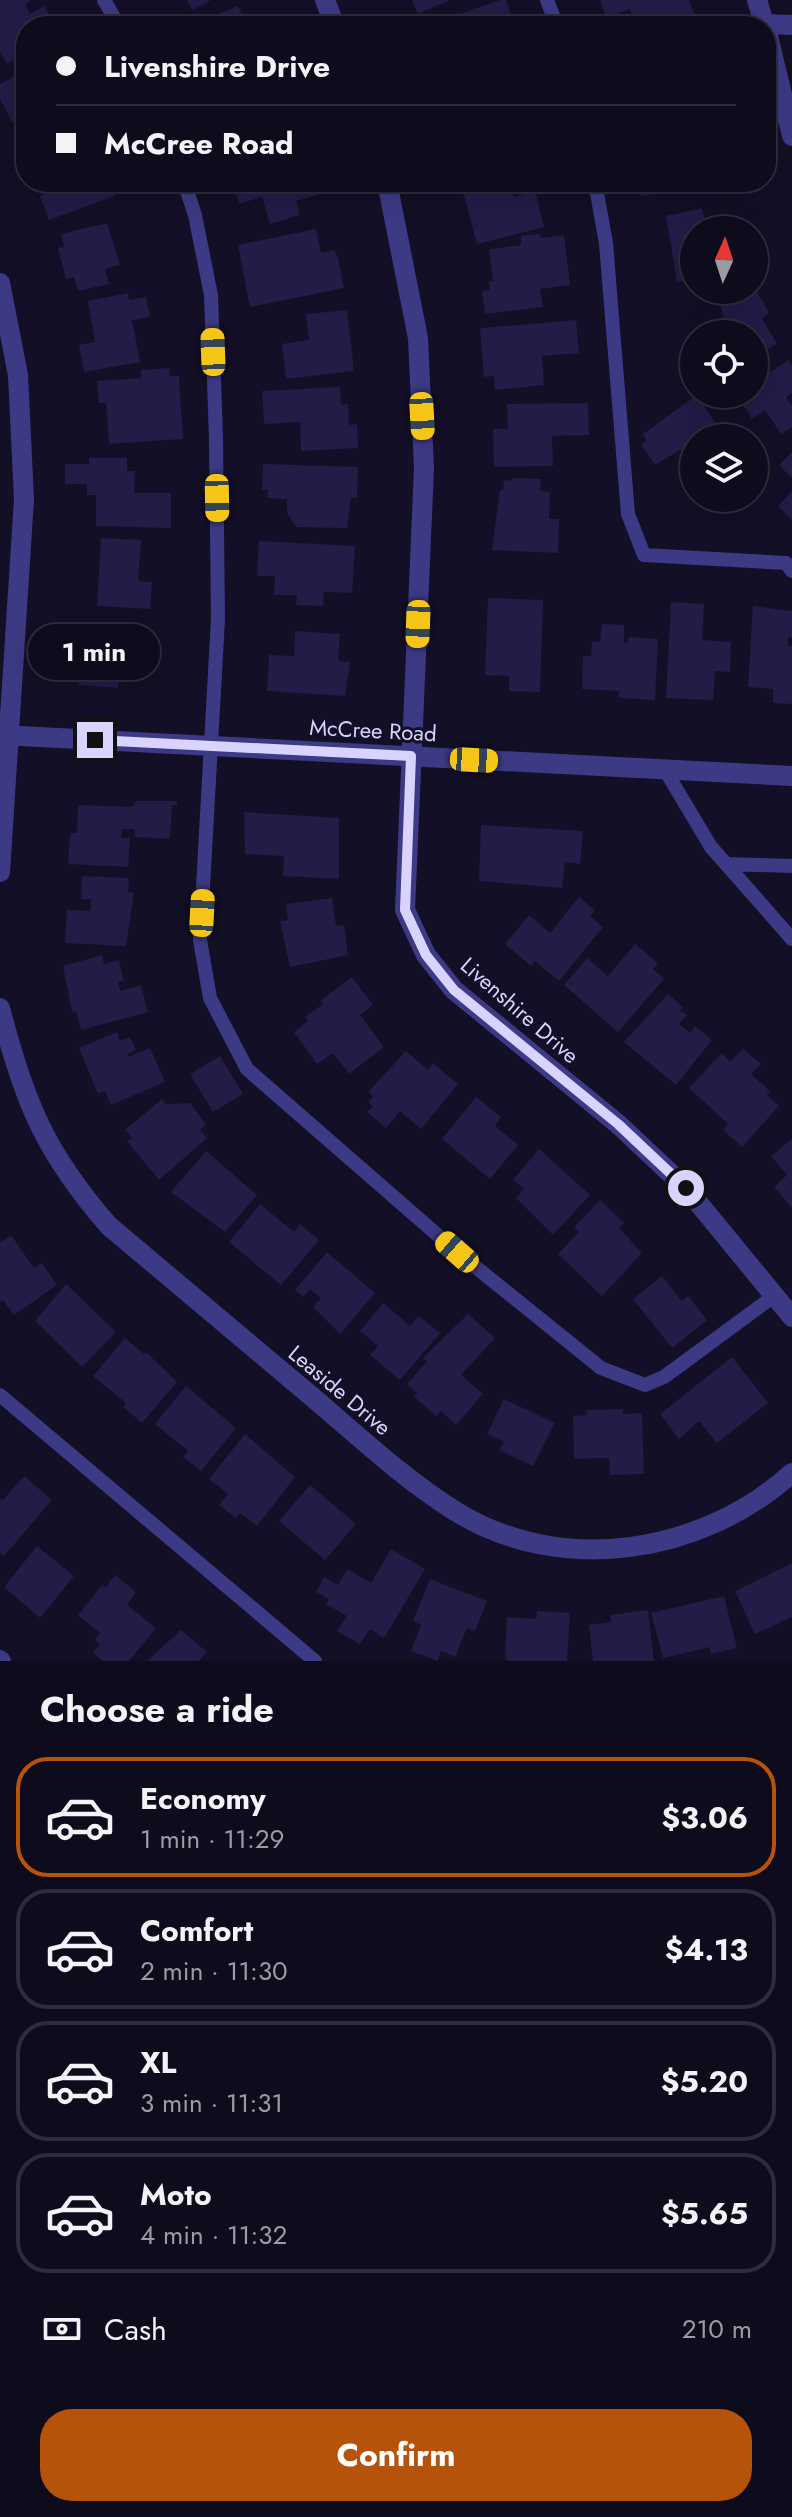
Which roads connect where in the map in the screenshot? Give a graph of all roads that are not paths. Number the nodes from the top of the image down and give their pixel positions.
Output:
1 (776, 71) edge
2 (792, 136) edge
3 (187, 192) edge
4 (389, 192) edge
5 (597, 192) edge
6 (0, 283) edge
7 (792, 571) edge
8 (4, 735) edge
9 (210, 746) junction
10 (411, 756) junction
11 (665, 770) junction
12 (792, 776) edge
13 (726, 864) junction
14 (792, 866) edge
15 (0, 872) edge
16 (792, 939) edge
17 (0, 1008) edge
18 (774, 1296) junction
19 (792, 1317) edge
20 (0, 1395) edge
21 (792, 1473) edge
22 (315, 1661) edge

1 - 2 street
3 - 9 lane
4 - 10 street, Livenshire Drive
5 - 7 lane
6 - 8 street
8 - 9 street, McCree Road
8 - 15 street
9 - 10 street, McCree Road
9 - 18 lane
10 - 11 street, McCree Road
10 - 18 street, Livenshire Drive
11 - 12 street, McCree Road
11 - 13 lane
13 - 14 lane
13 - 16 lane
17 - 21 street, Leaside Drive
18 - 19 street, Livenshire Drive
20 - 22 lane

